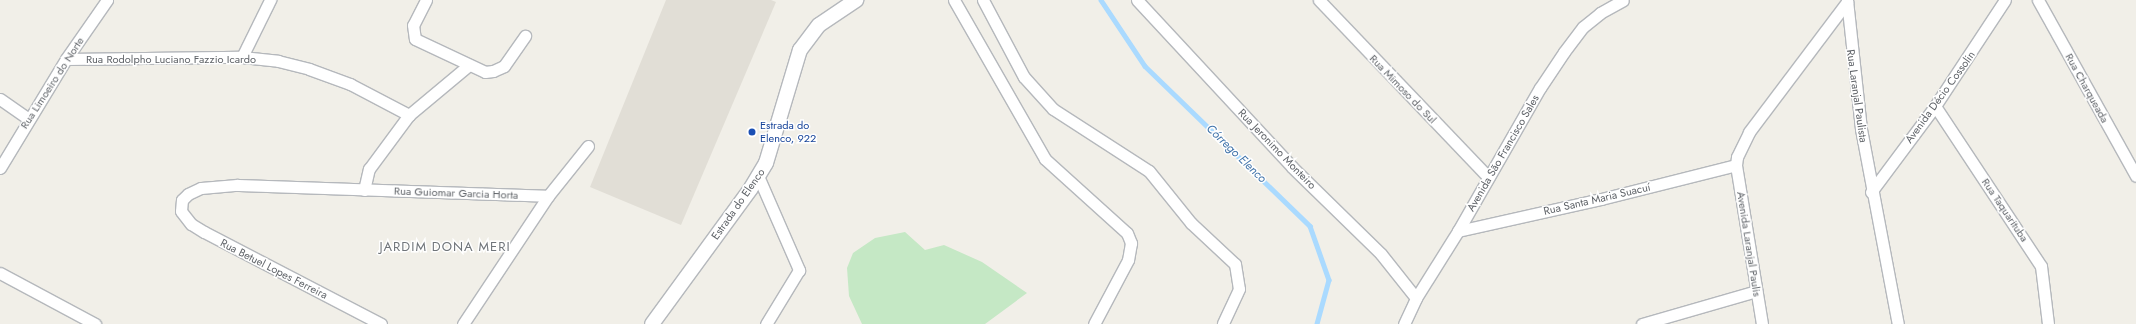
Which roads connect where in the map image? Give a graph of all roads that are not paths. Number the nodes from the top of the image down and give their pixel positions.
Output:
1 (108, 0) edge
2 (270, 0) edge
3 (426, 0) edge
4 (856, 0) edge
5 (954, 0) edge
6 (984, 0) edge
7 (1138, 0) edge
8 (1319, 0) edge
9 (1623, 0) edge
10 (2005, 0) edge
11 (2038, 0) edge
12 (1847, 1) edge
13 (525, 36) dead end
14 (242, 57) junction
15 (66, 60) junction
16 (469, 65) junction
17 (0, 99) edge
18 (1935, 106) junction
19 (410, 116) junction
20 (29, 119) junction
21 (588, 146) dead end
22 (1736, 165) junction
23 (0, 168) edge
24 (758, 176) junction
25 (2136, 176) edge
26 (1488, 177) junction
27 (364, 190) junction
28 (1871, 192) junction
29 (548, 196) junction
30 (182, 200) joint
31 (1458, 231) junction
32 (0, 273) edge
33 (1756, 292) junction
34 (1416, 298) junction
35 (95, 324) edge
36 (381, 324) edge
37 (463, 324) edge
38 (652, 324) edge
39 (766, 324) edge
40 (1094, 324) edge
41 (1223, 324) edge
42 (1404, 324) edge
43 (1642, 324) edge
44 (1762, 324) edge
45 (1898, 324) edge
46 (2048, 324) edge

1 - 15 street, Rua Limoeiro do Norte
2 - 14 street
3 - 16 street
4 - 24 street, Estrada do Elenco
5 - 40 street
6 - 41 street
7 - 34 street, Rua Jeronimo Monteiro
8 - 26 street, Rua Mimoso do Sul
9 - 26 street, Avenida São Francisco Sales
10 - 18 street, Avenida Décio Cossolin
11 - 25 street, Rua Charqueada
12 - 22 street
12 - 28 street, Rua Laranjal Paulista
13 - 16 street
14 - 15 street, Rua Rodolpho Luciano Fazzio Icardo
14 - 19 street, Rua Rodolpho Luciano Fazzio Icardo
15 - 20 street, Rua Limoeiro do Norte
16 - 19 street
17 - 20 street
18 - 28 street, Avenida Décio Cossolin
18 - 46 street, Rua Taquarituba
19 - 27 street
20 - 23 street, Rua Limoeiro do Norte
21 - 29 street
22 - 31 street, Rua Santa Maria Suacuí
22 - 33 street, Avenida Laranjal Paulis
24 - 38 street, Estrada do Elenco
24 - 39 street
26 - 31 street, Avenida São Francisco Sales
27 - 29 street, Rua Guiomar Garcia Horta
27 - 30 street, Rua Guiomar Garcia Horta
28 - 45 street, Rua Laranjal Paulista
29 - 37 street
30 - 36 street, Rua Betuel Lopes Ferreira
31 - 34 street, Avenida São Francisco Sales
32 - 35 street
33 - 43 street
33 - 44 street, Avenida Laranjal Paulis
34 - 42 street, Avenida São Francisco Sales

